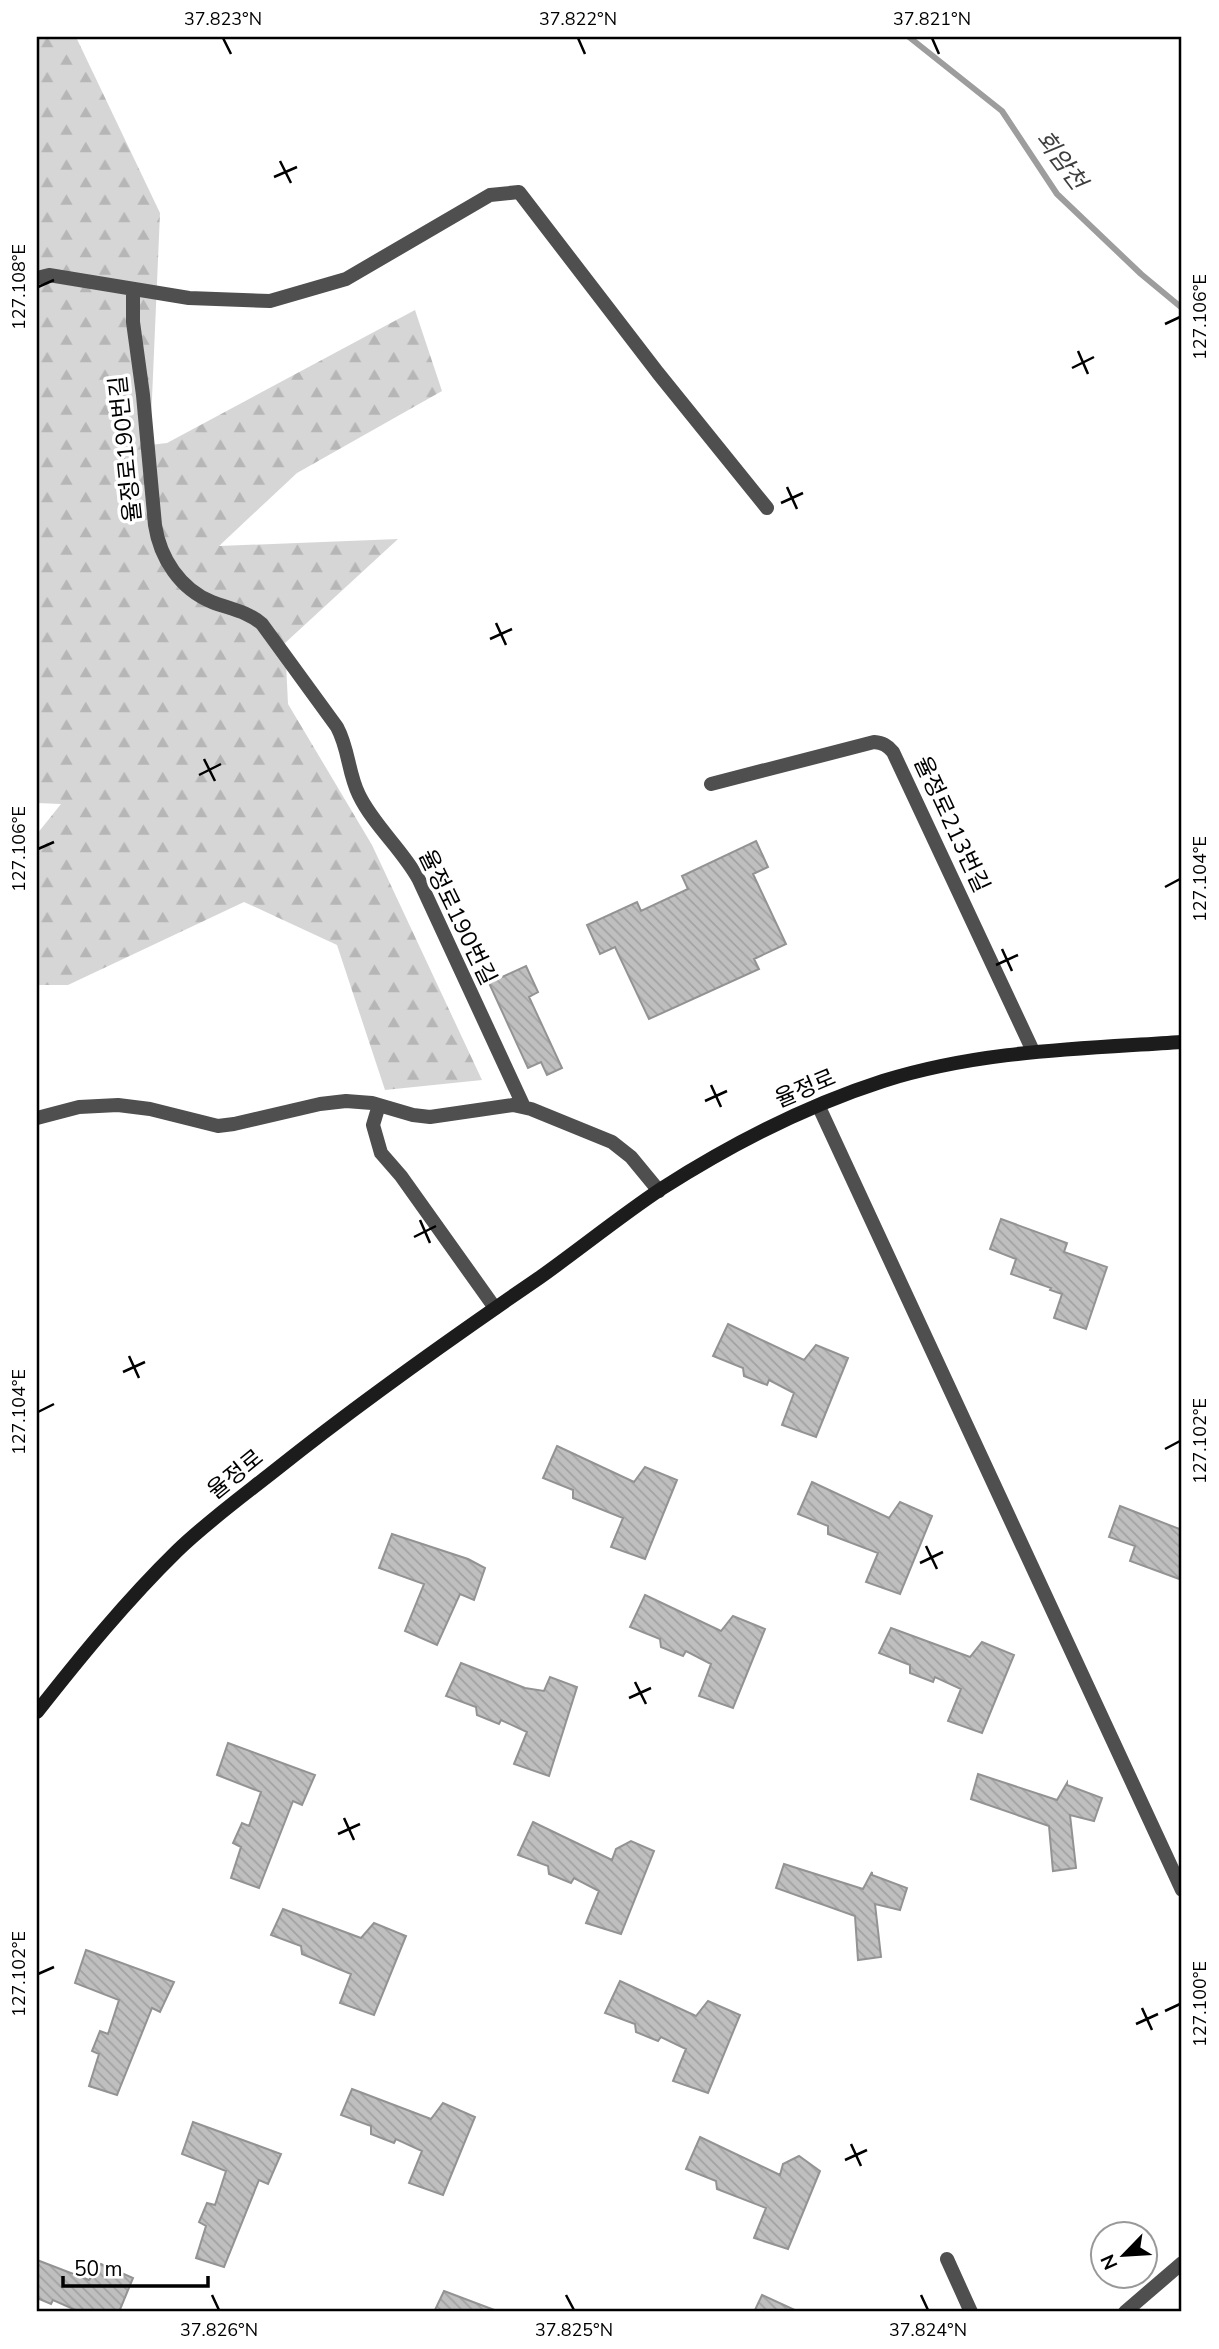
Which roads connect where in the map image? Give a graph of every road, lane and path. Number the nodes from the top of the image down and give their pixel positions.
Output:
1 (37, 278) edge
2 (133, 290) junction
3 (766, 508) dead end
4 (711, 784) dead end
5 (1182, 1042) edge
6 (1033, 1051) junction
7 (379, 1105) junction
8 (524, 1107) junction
9 (819, 1107) junction
10 (37, 1118) edge
11 (659, 1191) junction
12 (495, 1308) junction
13 (37, 1712) edge
14 (1182, 1890) edge
15 (947, 2259) dead end
16 (1182, 2263) edge
17 (971, 2312) edge
18 (1125, 2312) edge

1 - 2 street
2 - 3 street
2 - 8 street, 율정로190번길
4 - 6 street, 율정로213번길
5 - 6 main road, 율정로
6 - 9 main road, 율정로
7 - 8 street
7 - 10 street
7 - 12 street
8 - 11 street
9 - 11 main road, 율정로
9 - 14 street
11 - 12 main road, 율정로
12 - 13 main road, 율정로
15 - 17 street
16 - 18 street

